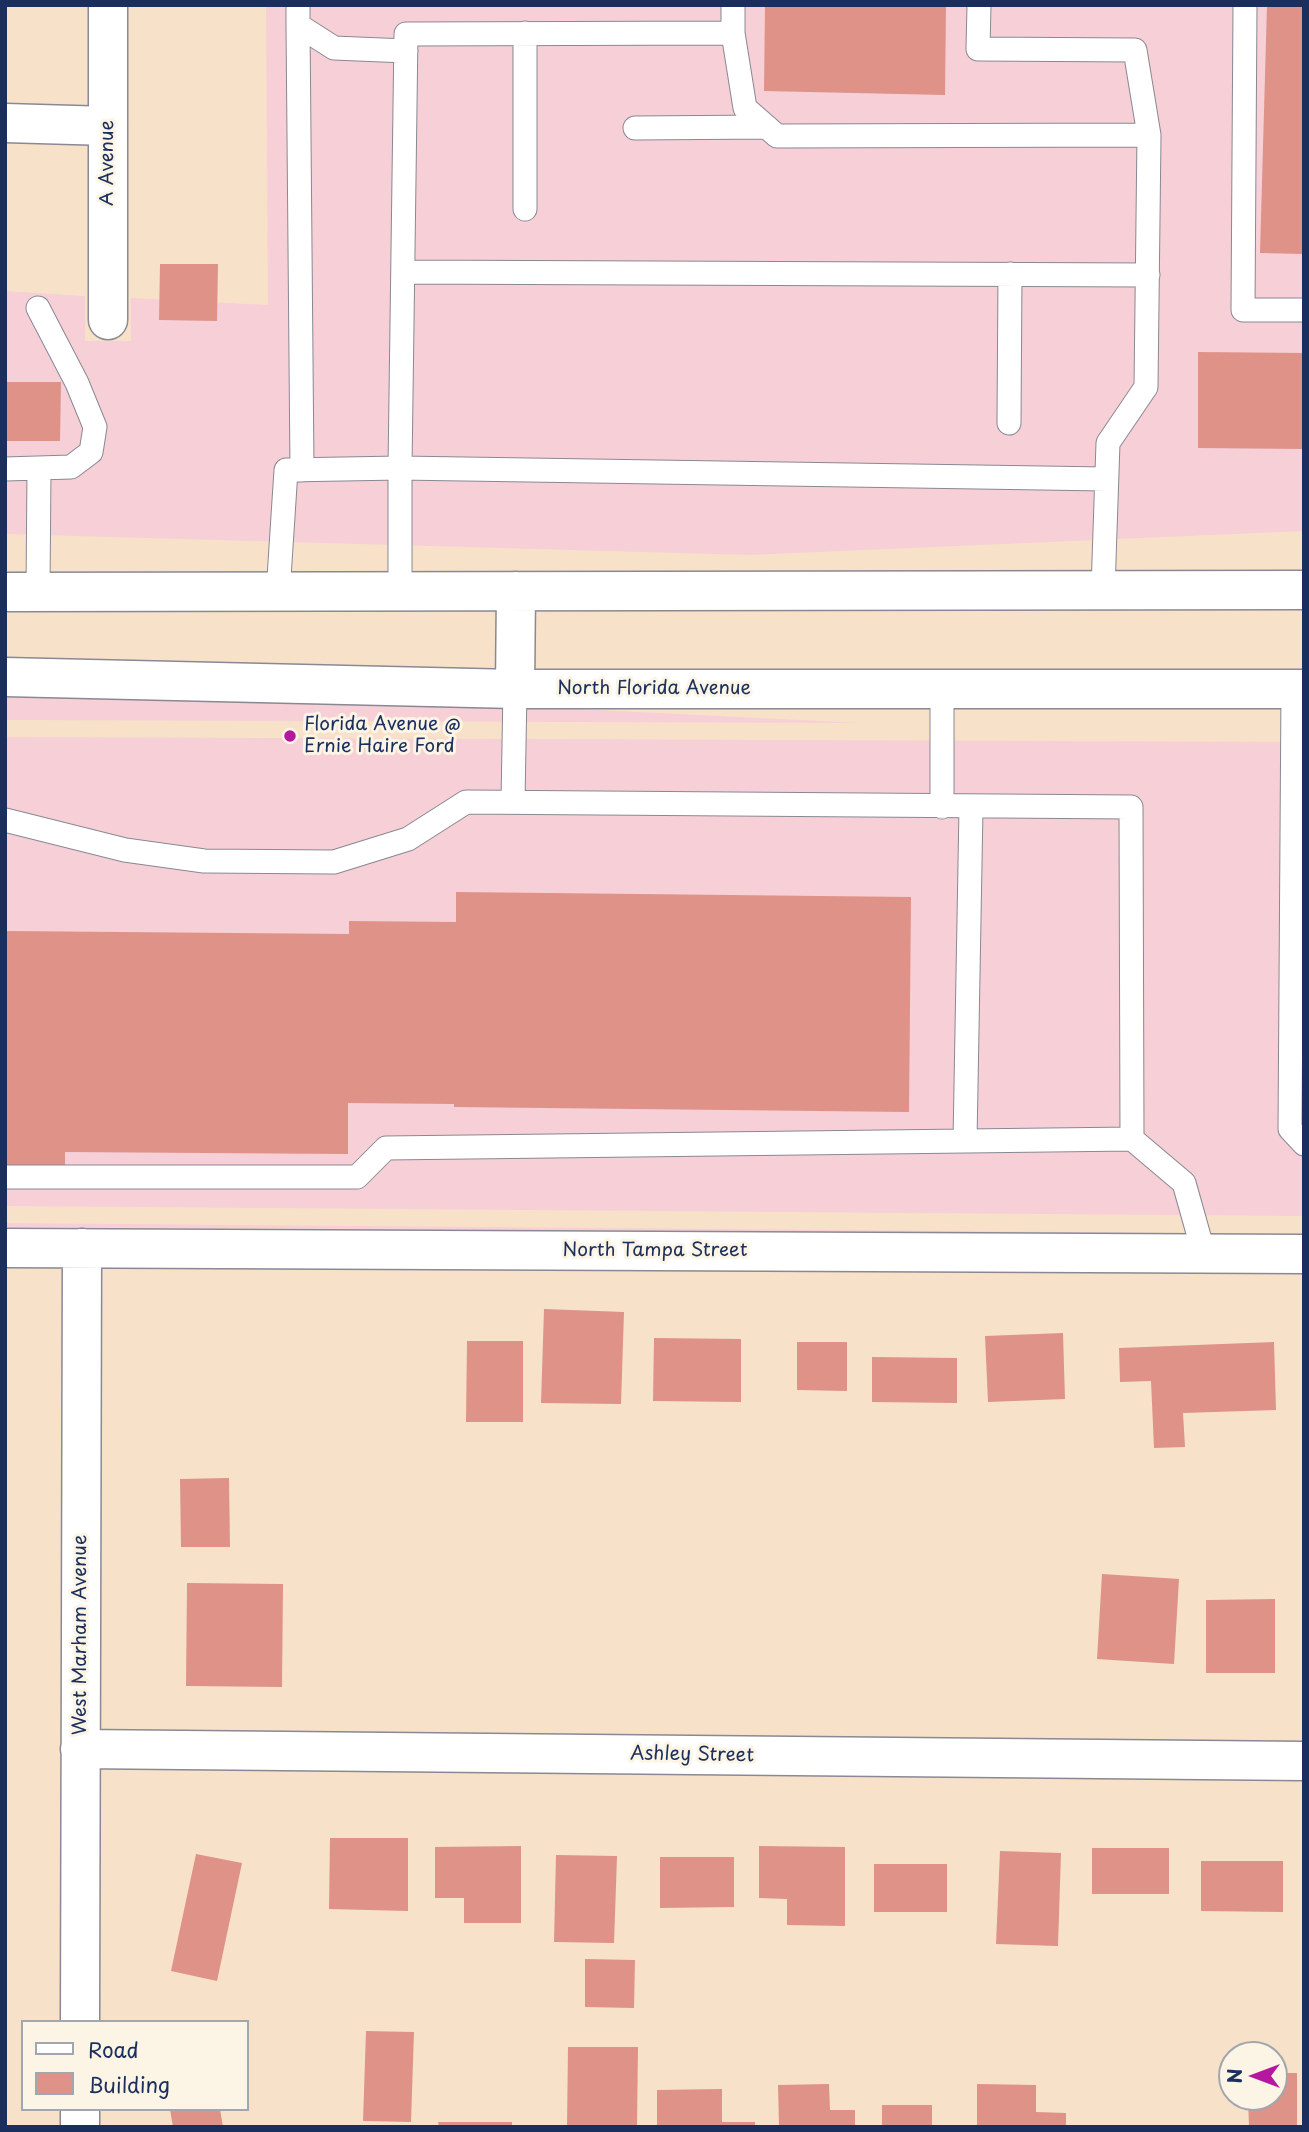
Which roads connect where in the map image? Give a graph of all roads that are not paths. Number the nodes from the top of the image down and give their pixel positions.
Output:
1 (108, 5) edge
2 (733, 5) edge
3 (979, 5) edge
4 (1245, 5) edge
5 (298, 15) edge
6 (525, 33) junction
7 (733, 33) junction
8 (405, 51) junction
9 (5, 123) edge
10 (108, 126) junction
11 (767, 127) junction
12 (635, 128) dead end
13 (1149, 135) junction
14 (525, 209) dead end
15 (403, 272) junction
16 (1010, 274) junction
17 (1148, 275) junction
18 (38, 308) dead end
19 (1304, 310) edge
20 (108, 320) dead end
21 (1009, 423) dead end
22 (39, 468) junction
23 (400, 468) junction
24 (5, 469) edge
25 (302, 470) junction
26 (1106, 479) junction
27 (1103, 590) junction
28 (1304, 590) edge
29 (516, 591) junction
30 (22, 592) edge
31 (400, 592) junction
32 (278, 593) junction
33 (5, 677) edge
34 (1300, 688) edge
35 (515, 689) junction
36 (942, 689) junction
37 (1298, 782) edge
38 (513, 802) junction
39 (942, 807) junction
40 (971, 808) junction
41 (5, 820) edge
42 (1132, 1139) junction
43 (965, 1141) junction
44 (1304, 1144) edge
45 (5, 1177) edge
46 (5, 1248) edge
47 (82, 1248) junction
48 (1204, 1254) junction
49 (1304, 1254) edge
50 (80, 1749) junction
51 (1304, 1761) edge
52 (80, 2020) edge

1 - 10 street, A Avenue
2 - 7 lane
3 - 13 lane
4 - 19 lane
5 - 8 lane
5 - 25 lane
6 - 7 lane
6 - 8 lane
6 - 14 lane
7 - 11 lane
8 - 15 lane
9 - 10 street
10 - 20 street, A Avenue
11 - 12 lane
11 - 13 lane
13 - 17 lane
15 - 16 lane
15 - 23 lane
16 - 17 lane
16 - 21 lane
17 - 26 lane
18 - 22 lane
22 - 24 lane
22 - 30 lane
23 - 25 lane
23 - 26 lane
23 - 31 lane
25 - 32 lane
26 - 27 lane
27 - 28 street
27 - 29 street
29 - 31 street
29 - 35 street
30 - 32 street
31 - 32 street
33 - 35 street, North Florida Avenue
34 - 36 street, North Florida Avenue
34 - 37 lane
35 - 36 street, North Florida Avenue
35 - 38 lane
36 - 39 lane
37 - 44 lane
38 - 39 lane
38 - 41 lane
39 - 40 lane
40 - 42 lane
40 - 43 lane
42 - 43 lane
42 - 48 lane
43 - 45 lane
46 - 47 street, North Tampa Street
47 - 48 street, North Tampa Street
47 - 50 street, West Marham Avenue
48 - 49 street, North Tampa Street
50 - 51 street, Ashley Street
50 - 52 street, West Marham Avenue

